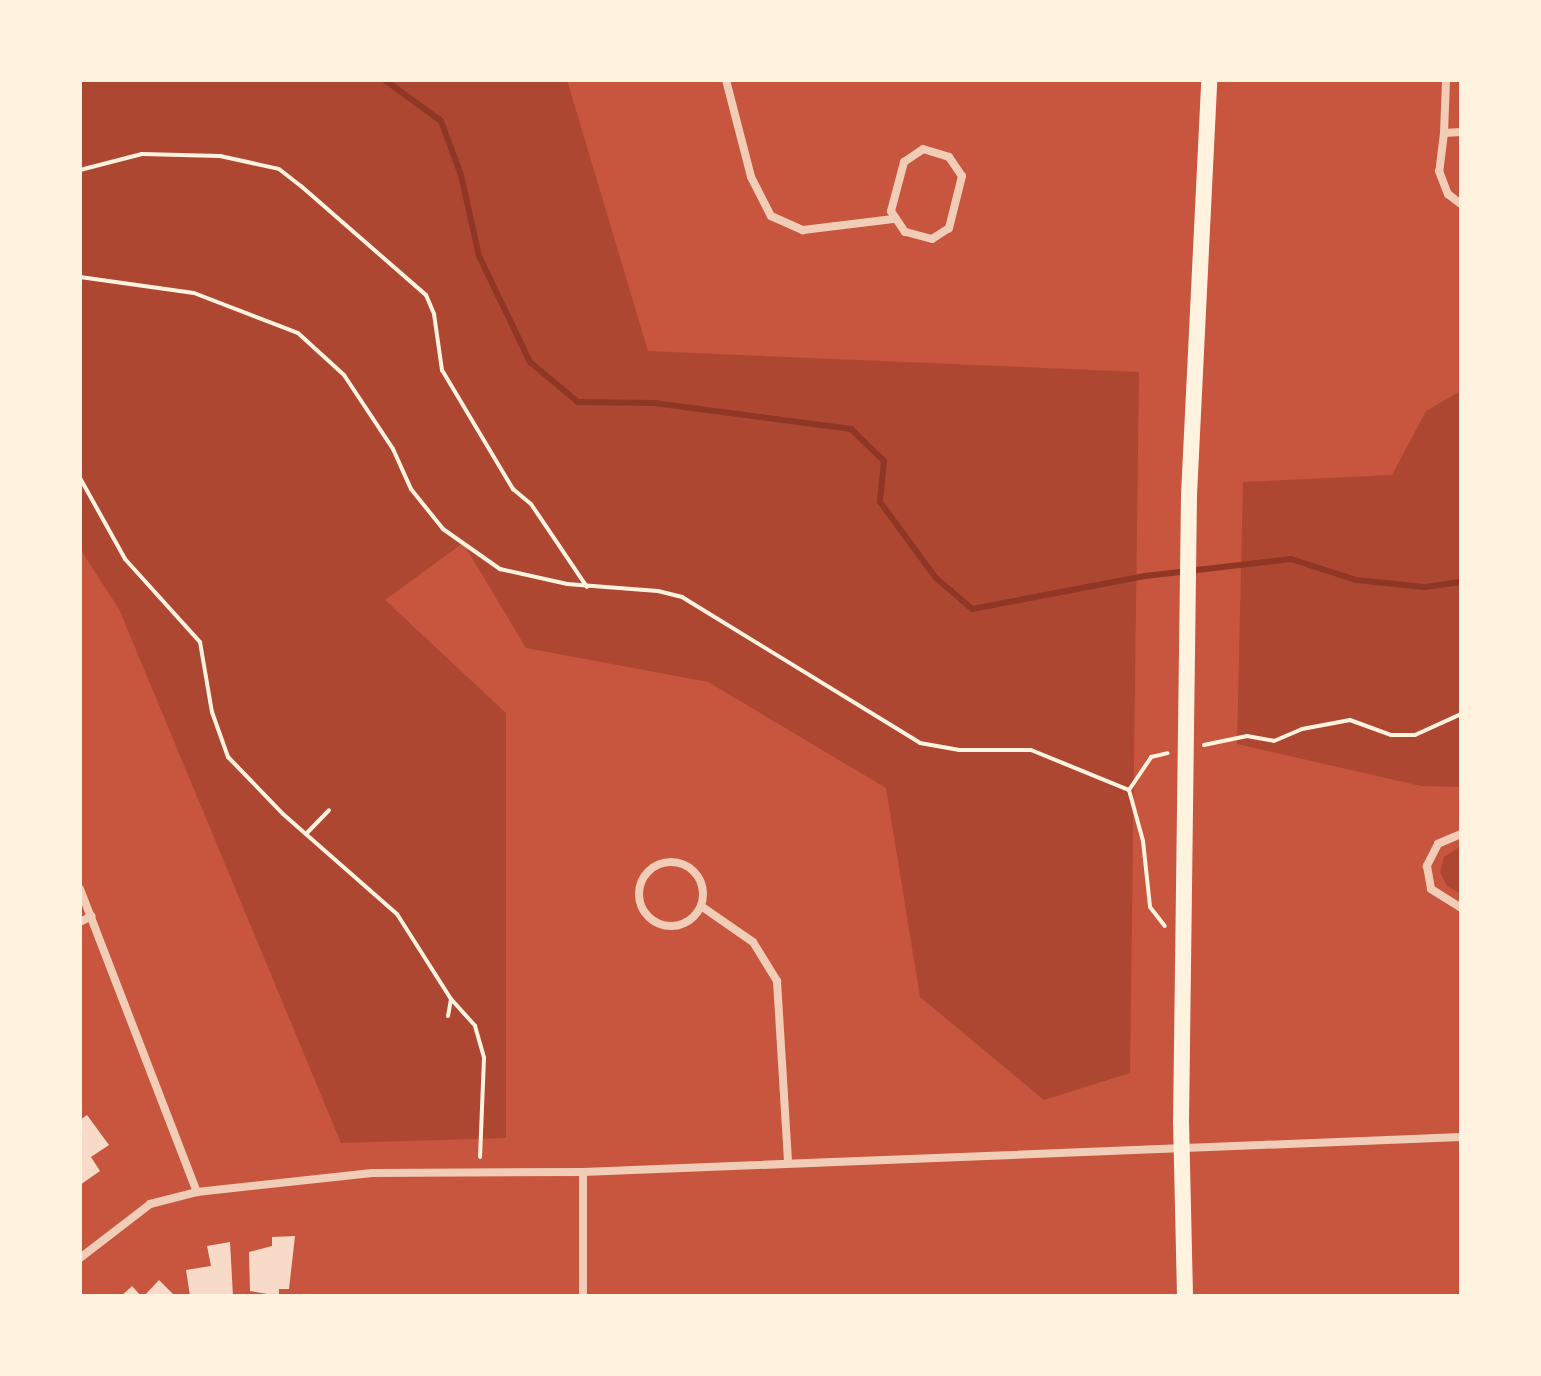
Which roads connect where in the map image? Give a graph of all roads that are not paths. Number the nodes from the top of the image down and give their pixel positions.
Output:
1 (726, 80) edge
2 (1209, 80) edge
3 (1446, 80) edge
4 (1461, 132) edge
5 (1444, 133) junction
6 (1461, 204) edge
7 (893, 219) junction
8 (1461, 834) edge
9 (80, 889) edge
10 (701, 906) junction
11 (1461, 908) edge
12 (92, 916) junction
13 (80, 922) edge
14 (1461, 1137) edge
15 (1182, 1150) junction
16 (788, 1161) junction
17 (583, 1172) junction
18 (197, 1192) junction
19 (80, 1258) edge
20 (583, 1296) edge
21 (1185, 1296) edge

1 - 7 street
2 - 15 main road
3 - 5 street
4 - 5 street
5 - 6 street
7 - 7 street
8 - 11 street
9 - 12 street
10 - 10 street
10 - 16 street
12 - 13 street
12 - 18 street
14 - 15 street
15 - 16 street
15 - 21 main road
16 - 17 street
17 - 18 street
17 - 20 street
18 - 19 street

